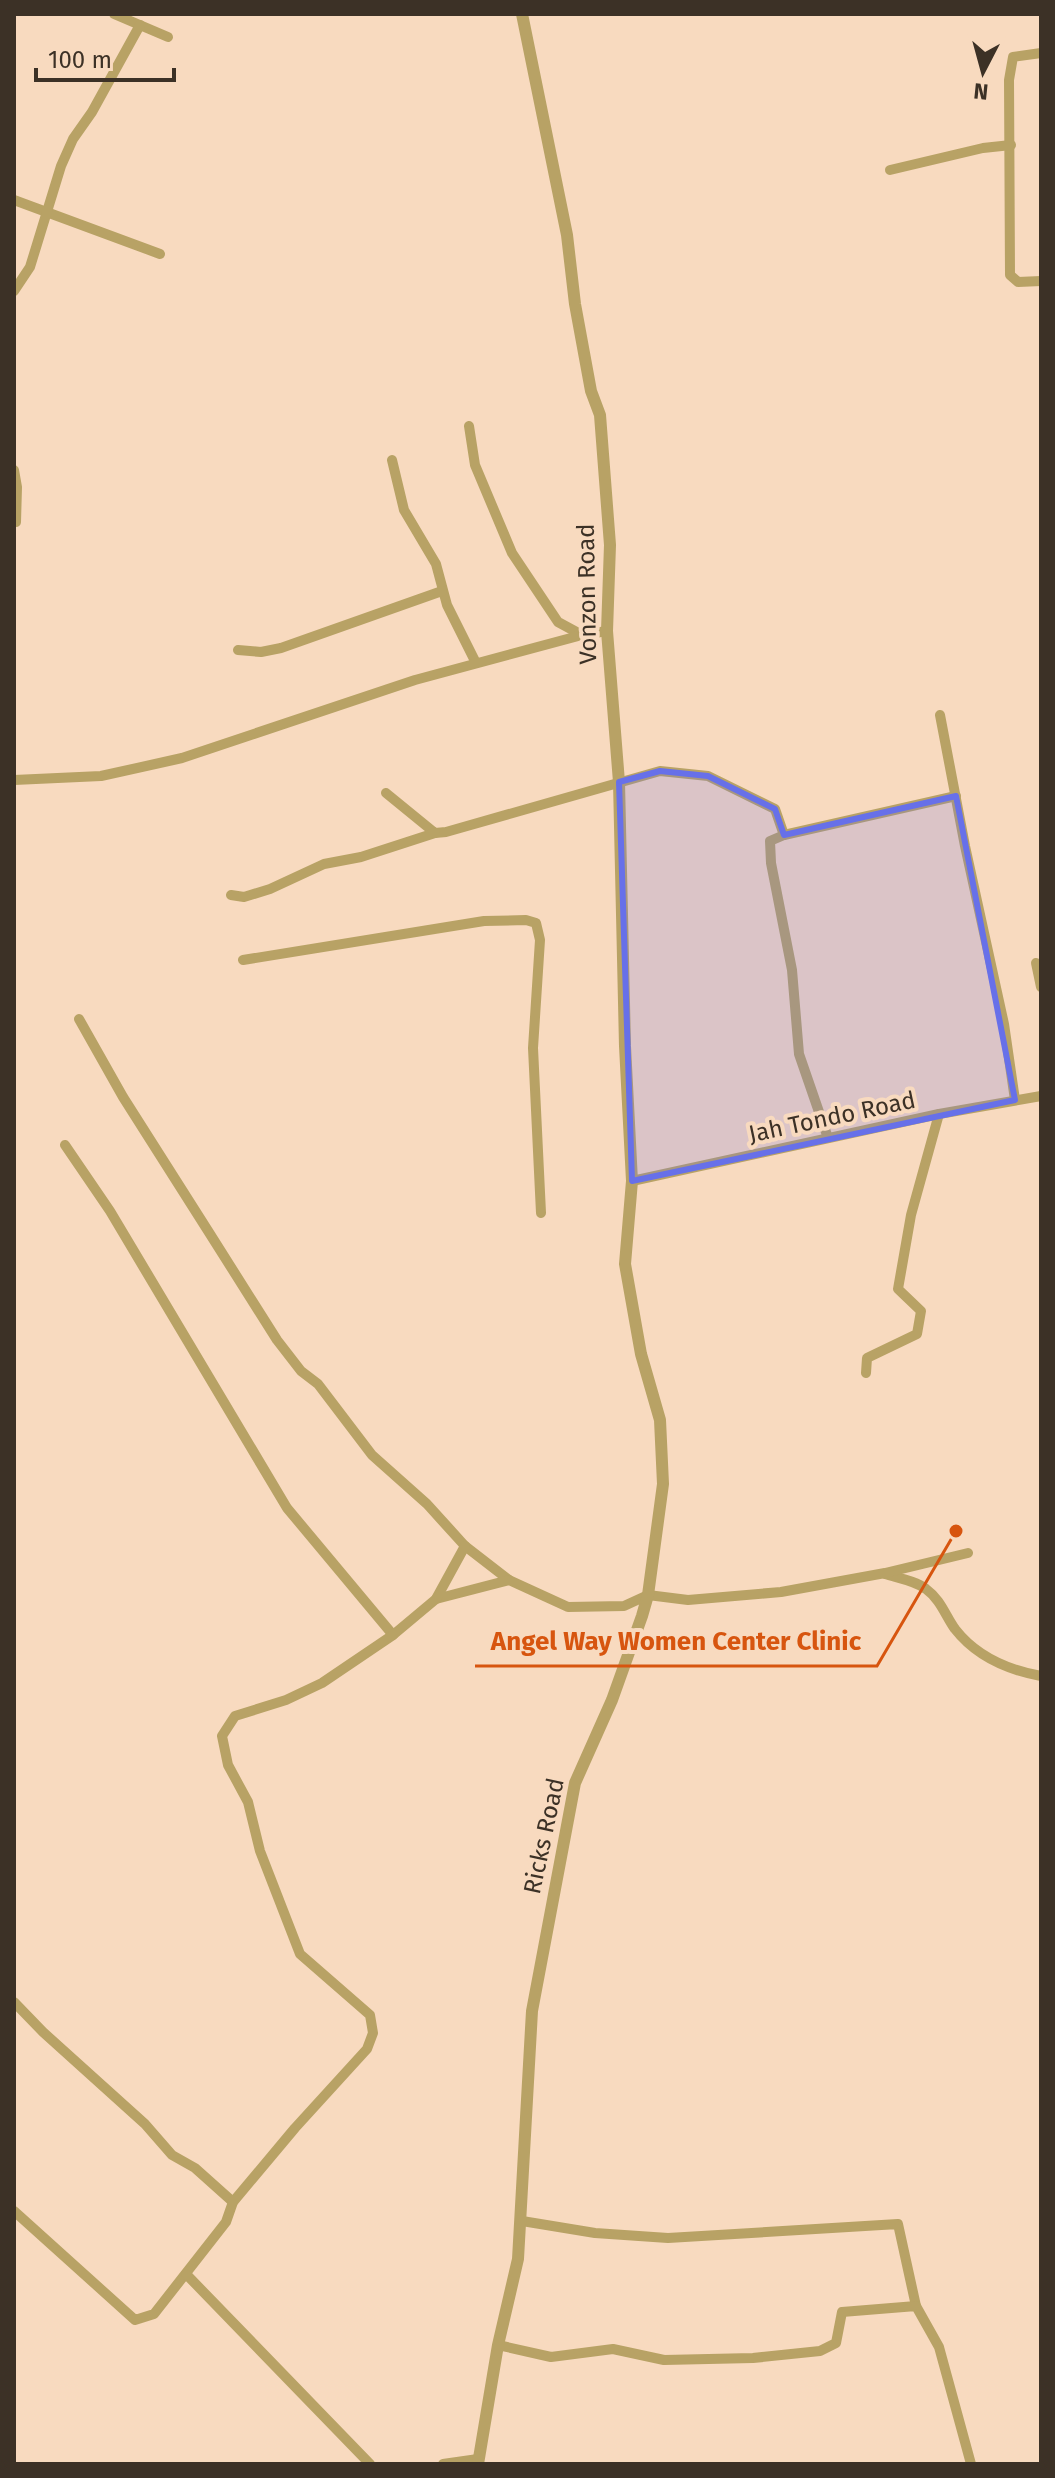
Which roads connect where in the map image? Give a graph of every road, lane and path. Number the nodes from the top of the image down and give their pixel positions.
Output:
1 (114, 14) edge
2 (522, 14) edge
3 (140, 25) junction
4 (168, 37) dead end
5 (1041, 53) edge
6 (1011, 145) junction
7 (890, 170) dead end
8 (14, 200) edge
9 (46, 213) junction
10 (160, 254) dead end
11 (1041, 281) edge
12 (14, 291) edge
13 (469, 426) dead end
14 (392, 460) dead end
15 (14, 470) edge
16 (16, 522) edge
17 (442, 591) junction
18 (607, 631) junction
19 (582, 635) junction
20 (238, 650) dead end
21 (476, 663) junction
22 (940, 715) dead end
23 (14, 780) edge
24 (619, 782) junction
25 (386, 793) dead end
26 (956, 796) junction
27 (435, 833) junction
28 (784, 835) junction
29 (231, 895) dead end
30 (243, 960) dead end
31 (1036, 963) dead end
32 (1041, 987) edge
33 (79, 1019) dead end
34 (1041, 1096) edge
35 (1015, 1100) junction
36 (939, 1114) junction
37 (828, 1138) junction
38 (65, 1145) dead end
39 (632, 1181) junction
40 (541, 1213) dead end
41 (866, 1373) dead end
42 (465, 1546) junction
43 (968, 1553) dead end
44 (885, 1573) junction
45 (509, 1580) junction
46 (648, 1595) junction
47 (436, 1599) junction
48 (393, 1635) junction
49 (1041, 1676) edge
50 (14, 2002) edge
51 (233, 2202) junction
52 (14, 2211) edge
53 (522, 2221) junction
54 (186, 2274) junction
55 (916, 2306) junction
56 (498, 2345) junction
57 (478, 2462) edge
58 (370, 2464) edge
59 (443, 2464) edge
60 (971, 2464) edge

1 - 3 street
2 - 18 street, Vonzon Road
3 - 4 street
3 - 9 street
5 - 6 street
6 - 7 street
6 - 11 street
8 - 9 street
9 - 10 street
9 - 12 street
13 - 19 street
14 - 17 street
15 - 16 street
17 - 20 street
17 - 21 street
18 - 19 street
18 - 24 street, Vonzon Road
19 - 21 street
21 - 23 street
22 - 26 street
24 - 27 street
24 - 28 street
24 - 39 street, Vonzon Road
25 - 27 street
26 - 28 street
26 - 35 street
27 - 29 street
28 - 37 street
30 - 40 street
31 - 32 street
33 - 42 street
34 - 35 street, Jah Tondo Road
35 - 36 street, Jah Tondo Road
36 - 37 street, Jah Tondo Road
36 - 41 street
37 - 39 street, Jah Tondo Road
38 - 48 street
39 - 46 street, Ricks Road
42 - 45 street
42 - 47 street
43 - 44 street
44 - 46 street
44 - 49 street
45 - 46 street
45 - 47 street
46 - 53 street, Ricks Road
47 - 48 street
48 - 51 street
50 - 51 street
51 - 54 street
52 - 54 street
53 - 55 street
53 - 56 street, Ricks Road
54 - 58 street
55 - 56 street
55 - 60 street
56 - 57 street, Ricks Road
57 - 59 street

